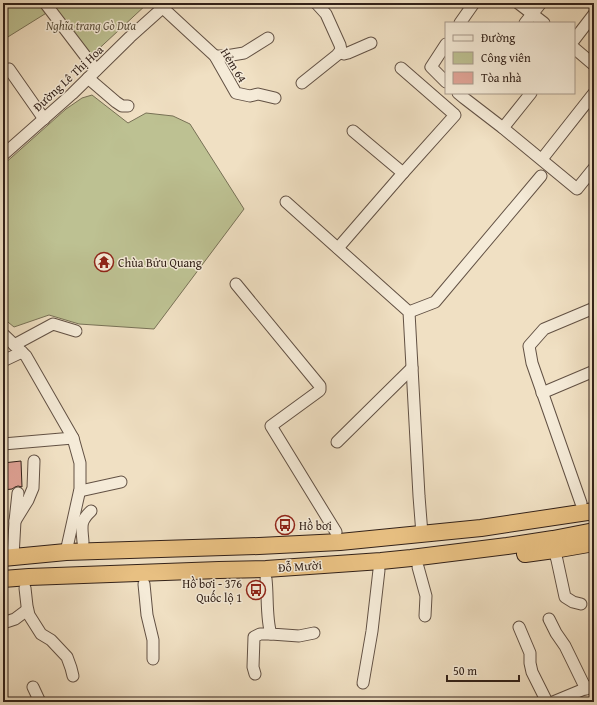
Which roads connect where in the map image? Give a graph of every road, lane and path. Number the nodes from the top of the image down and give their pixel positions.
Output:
1 (45, 3) edge
2 (316, 3) edge
3 (474, 3) edge
4 (518, 3) edge
5 (541, 3) edge
6 (166, 5) edge
7 (532, 14) junction
8 (594, 14) edge
9 (461, 22) edge
10 (526, 22) edge
11 (543, 22) edge
12 (268, 38) dead end
13 (575, 39) edge
14 (371, 43) dead end
15 (445, 45) edge
16 (575, 49) edge
17 (340, 52) junction
18 (215, 56) junction
19 (594, 65) edge
20 (401, 68) dead end
21 (9, 69) dead end
22 (92, 74) junction
23 (445, 81) edge
24 (302, 83) dead end
25 (594, 93) edge
26 (530, 94) edge
27 (463, 95) edge
28 (275, 98) dead end
29 (128, 106) dead end
30 (44, 119) junction
31 (503, 128) junction
32 (354, 131) dead end
33 (3, 155) edge
34 (542, 159) junction
35 (594, 168) edge
36 (403, 173) junction
37 (541, 176) dead end
38 (286, 202) dead end
39 (338, 248) junction
40 (236, 284) dead end
41 (594, 308) edge
42 (409, 312) junction
43 (76, 331) dead end
44 (3, 334) edge
45 (18, 349) junction
46 (3, 361) edge
47 (412, 368) junction
48 (594, 371) edge
49 (542, 393) junction
50 (73, 438) junction
51 (337, 442) dead end
52 (3, 444) edge
53 (34, 461) dead end
54 (121, 482) dead end
55 (80, 491) junction
56 (18, 493) dead end
57 (590, 505) edge
58 (91, 511) dead end
59 (15, 521) junction
60 (422, 529) junction
61 (594, 531) edge
62 (336, 532) junction
63 (594, 543) edge
64 (73, 546) junction
65 (554, 550) junction
66 (8, 553) edge
67 (418, 567) junction
68 (380, 570) junction
69 (3, 579) edge
70 (266, 579) junction
71 (144, 584) junction
72 (24, 588) junction
73 (3, 590) edge
74 (581, 604) dead end
75 (27, 610) junction
76 (425, 616) dead end
77 (549, 619) dead end
78 (3, 623) edge
79 (519, 627) dead end
80 (314, 633) dead end
81 (271, 634) junction
82 (152, 659) dead end
83 (255, 674) dead end
84 (73, 676) dead end
85 (364, 683) dead end
86 (33, 687) dead end
87 (590, 687) edge
88 (40, 702) edge
89 (547, 702) edge
90 (553, 702) edge

1 - 22 street
2 - 17 street
3 - 9 street
4 - 7 street
5 - 7 street
6 - 18 street, Hẻm 64
6 - 22 street, Đường Lê Thị Hoa
7 - 10 street
7 - 11 street
8 - 13 street
12 - 18 street
14 - 17 street
15 - 23 street
16 - 19 street
17 - 24 street
18 - 28 street, Hẻm 64
20 - 36 street
21 - 30 street
22 - 29 street
22 - 30 street, Đường Lê Thị Hoa
25 - 34 street
26 - 31 street
27 - 31 street
30 - 33 street, Đường Lê Thị Hoa
31 - 34 street
32 - 36 street
34 - 35 street
36 - 39 street
37 - 42 street
38 - 39 street
39 - 42 street
40 - 62 street
41 - 49 street
42 - 47 street
43 - 45 street
44 - 45 street
45 - 46 street
45 - 50 street
47 - 51 street
47 - 60 street
48 - 49 street
49 - 57 street
50 - 52 street
50 - 55 street
53 - 59 street
54 - 55 street
55 - 64 street
56 - 59 street
57 - 60 highway, Đỗ Mười
58 - 64 street
59 - 66 street
60 - 62 highway, Đỗ Mười
60 - 64 highway, Đỗ Mười
61 - 69 highway, Đỗ Mười
62 - 64 highway, Đỗ Mười
63 - 65 highway, Đỗ Mười
64 - 66 highway, Đỗ Mười
65 - 67 highway, Đỗ Mười
65 - 74 street
67 - 68 highway, Đỗ Mười
67 - 76 street
68 - 70 highway, Đỗ Mười
68 - 85 street
70 - 71 highway, Đỗ Mười
70 - 81 street
71 - 72 highway, Đỗ Mười
71 - 82 street
72 - 73 highway, Đỗ Mười
72 - 75 street
75 - 78 street
75 - 84 street
77 - 87 street
79 - 89 street
80 - 81 street
81 - 83 street
86 - 88 street
87 - 90 street

